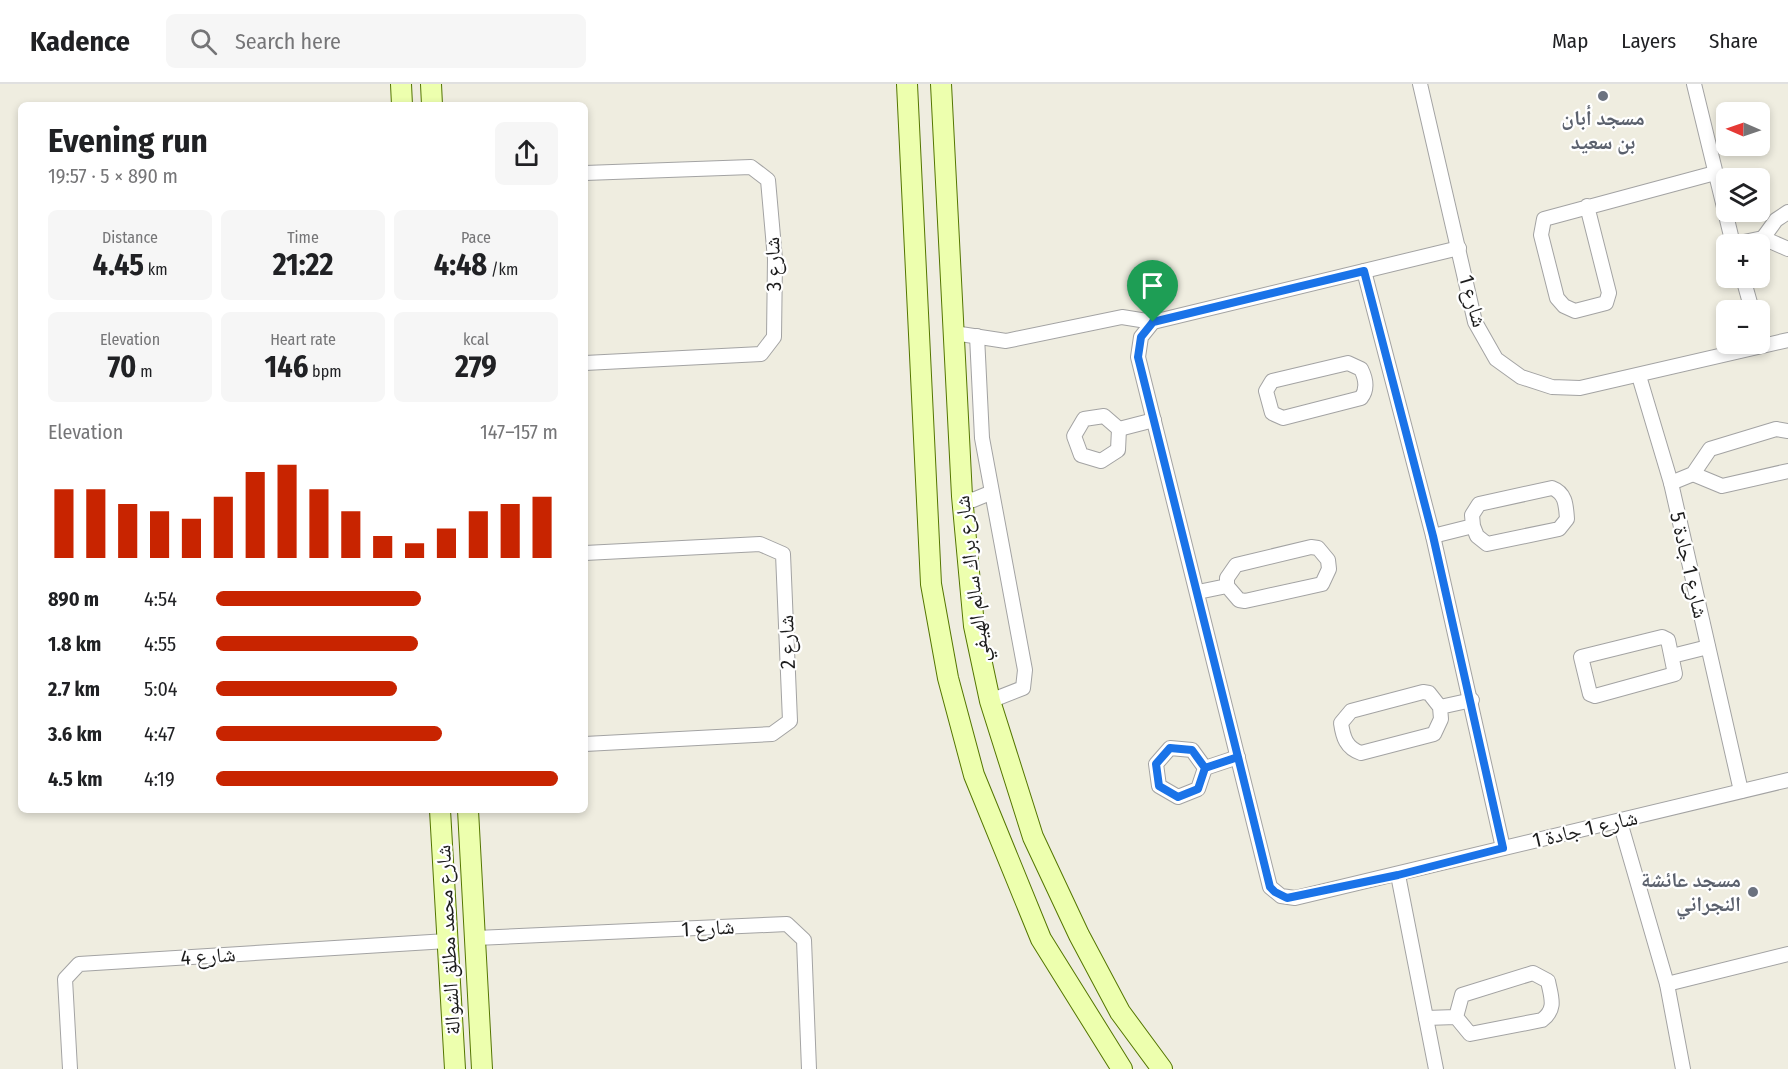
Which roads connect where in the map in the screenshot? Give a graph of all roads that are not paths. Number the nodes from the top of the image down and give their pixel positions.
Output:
1 (401, 84) edge
2 (431, 84) edge
3 (907, 84) edge
4 (941, 84) edge
5 (1420, 84) edge
6 (1694, 84) edge
7 (402, 102) edge
8 (432, 102) edge
9 (1715, 172) junction
10 (588, 173) edge
11 (1587, 206) junction
12 (1788, 212) edge
13 (1731, 234) edge
14 (1766, 234) edge
15 (1770, 241) edge
16 (1459, 248) junction
17 (1788, 249) edge
18 (1364, 271) junction
19 (1153, 322) junction
20 (921, 329) junction
21 (954, 333) junction
22 (977, 336) junction
23 (1788, 340) edge
24 (1770, 341) edge
25 (1716, 354) edge
26 (588, 363) edge
27 (1390, 370) junction
28 (1639, 376) junction
29 (1365, 377) junction
30 (1154, 420) junction
31 (1119, 429) dead end
32 (1788, 431) edge
33 (958, 444) junction
34 (925, 446) junction
35 (1788, 471) edge
36 (1693, 474) junction
37 (1671, 483) junction
38 (990, 493) junction
39 (962, 496) junction
40 (1473, 526) junction
41 (1433, 536) junction
42 (588, 553) edge
43 (1227, 585) junction
44 (1198, 592) junction
45 (1708, 647) junction
46 (1672, 656) junction
47 (1472, 700) junction
48 (990, 701) junction
49 (1440, 707) junction
50 (588, 744) edge
51 (1238, 757) junction
52 (1205, 768) dead end
53 (1788, 780) edge
54 (1741, 791) junction
55 (440, 813) edge
56 (468, 813) edge
57 (1620, 822) junction
58 (1503, 848) junction
59 (1398, 875) junction
60 (476, 938) junction
61 (447, 941) junction
62 (1788, 954) edge
63 (1666, 984) junction
64 (1456, 1017) junction
65 (1426, 1018) junction
66 (1102, 1039) junction
67 (70, 1069) edge
68 (455, 1069) edge
69 (482, 1069) edge
70 (809, 1069) edge
71 (1105, 1069) edge
72 (1122, 1069) edge
73 (1162, 1069) edge
74 (1436, 1069) edge
75 (1683, 1069) edge

1 - 7 main road
2 - 8 main road
3 - 20 main road, شارع براك سالم الهيفي
4 - 21 main road, شارع براك سالم الهيفي
5 - 16 street, شارع 1
6 - 9 street
9 - 11 street
9 - 13 street
10 - 26 street, شارع 3
11 - 11 street
12 - 14 street
15 - 17 street
16 - 18 street
16 - 28 street, شارع 1
18 - 19 street
18 - 27 street
19 - 22 street
19 - 30 street, شارع 1 جادة 1
20 - 21 main road
20 - 34 main road, شارع براك سالم الهيفي
21 - 22 street
21 - 33 main road, شارع براك سالم الهيفي
22 - 38 street
23 - 24 street, شارع 1
25 - 28 street, شارع 1
27 - 29 street
27 - 41 street
28 - 37 street, شارع 1 جادة 5
29 - 29 street
30 - 31 street
30 - 44 street, شارع 1 جادة 1
32 - 36 street
33 - 34 main road
33 - 39 main road, شارع براك سالم الهيفي
34 - 66 main road, شارع براك سالم الهيفي
35 - 36 street
36 - 37 street, شارع 1 جادة 5
37 - 45 street, شارع 1 جادة 5
38 - 39 street
38 - 48 street
39 - 48 main road, شارع براك سالم الهيفي
40 - 40 street
40 - 41 street
41 - 47 street
42 - 50 street, شارع 2
43 - 43 street
43 - 44 street
44 - 51 street, شارع 1 جادة 1
45 - 46 street, شارع 1 جادة 5
45 - 54 street, شارع 1 جادة 5
46 - 46 street, شارع 1 جادة 5
47 - 49 street
47 - 58 street
48 - 73 main road, شارع براك سالم الهيفي
49 - 49 street
51 - 52 street
51 - 59 street, شارع 1 جادة 1
53 - 54 street, شارع 1 جادة 1
54 - 57 street, شارع 1 جادة 1
55 - 61 main road, شارع محمد مطلق الشوالة
56 - 60 main road, شارع محمد مطلق الشوالة
57 - 58 street, شارع 1 جادة 1
57 - 63 street
58 - 59 street, شارع 1 جادة 1
59 - 65 street
60 - 69 main road, شارع محمد مطلق الشوالة
60 - 70 street, شارع 1
61 - 67 street, شارع 4
61 - 68 main road, شارع محمد مطلق الشوالة
62 - 63 street
63 - 75 street
64 - 64 street
64 - 65 street
65 - 74 street
66 - 71 main road
66 - 72 main road, شارع براك سالم الهيفي

